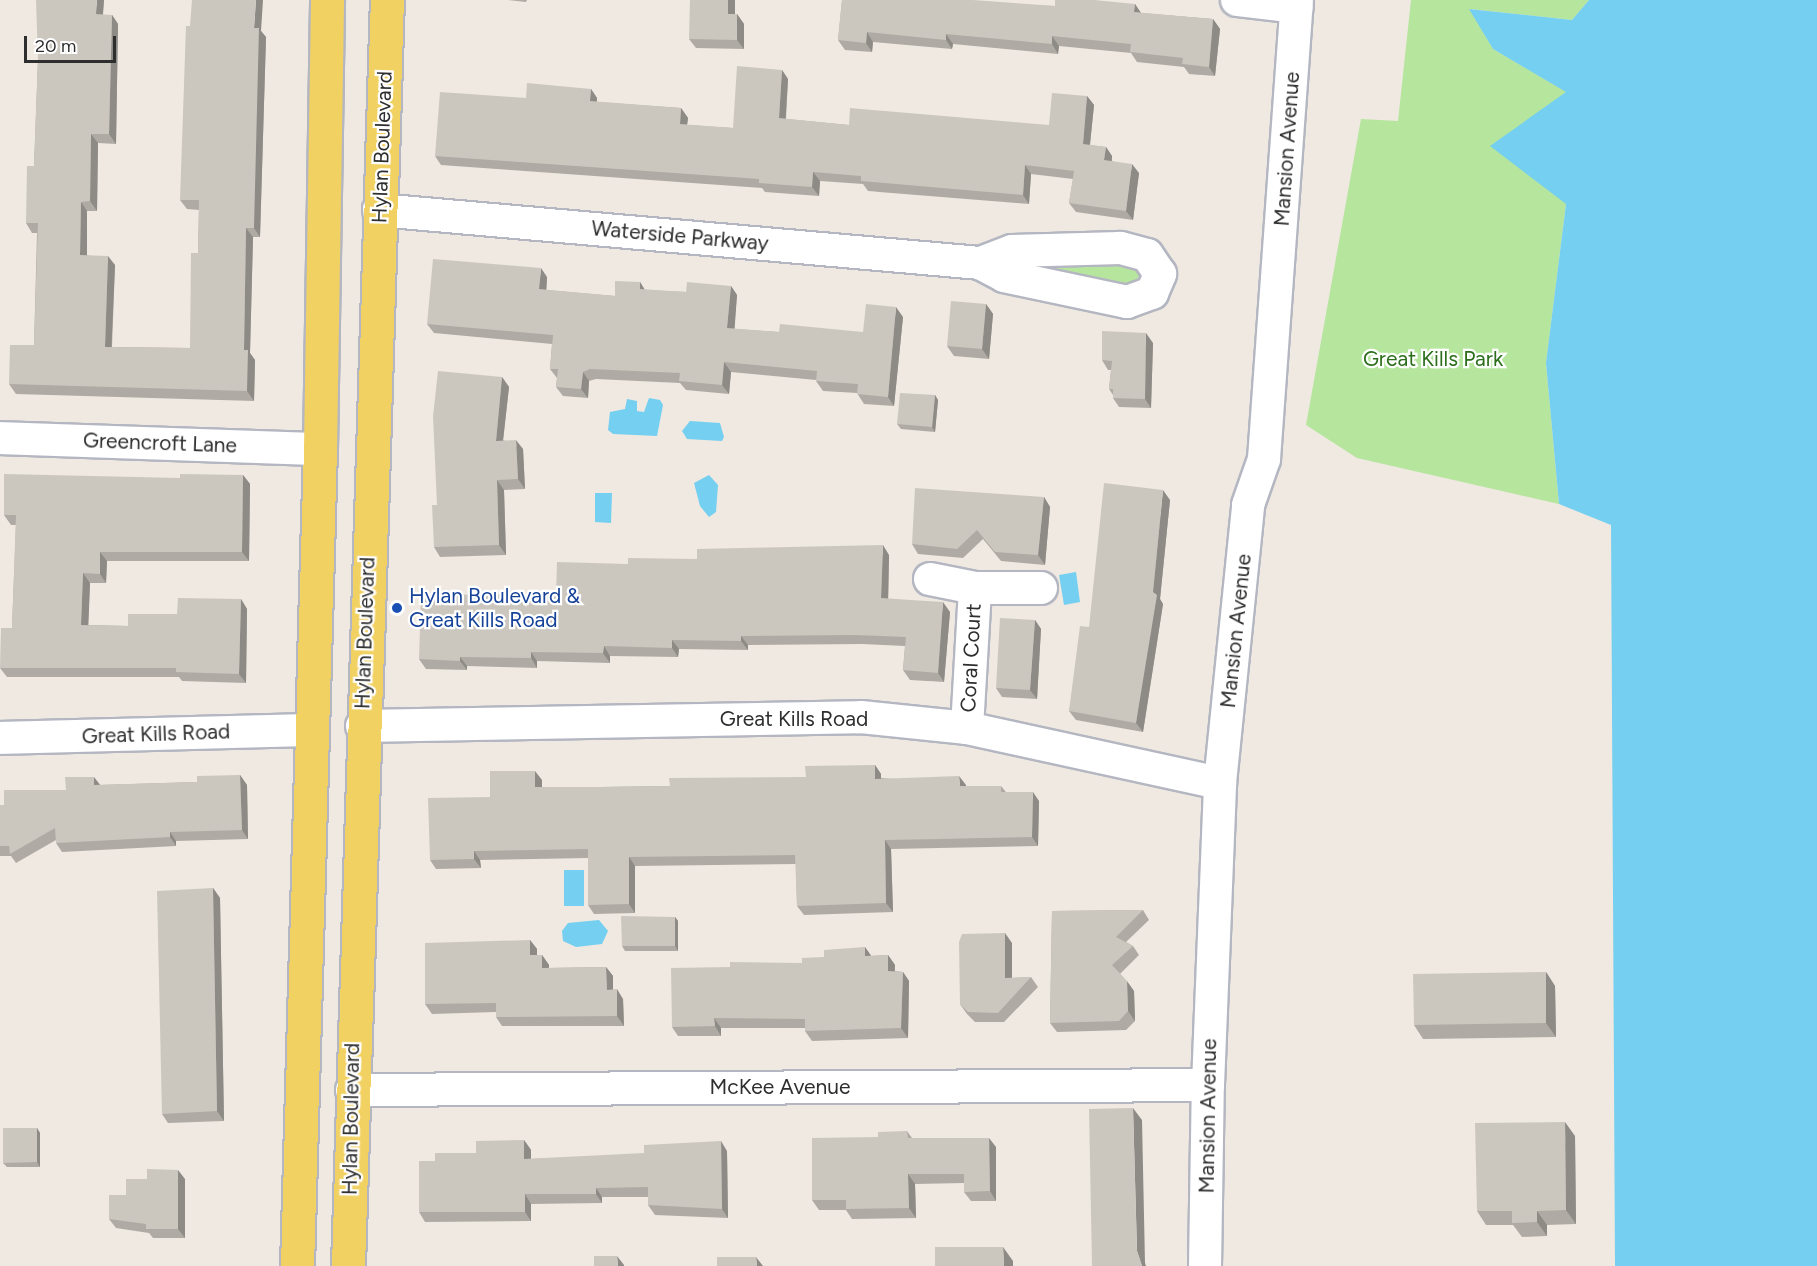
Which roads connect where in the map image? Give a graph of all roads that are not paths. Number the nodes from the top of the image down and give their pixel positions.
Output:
1 (327, 0) edge
2 (387, 0) edge
3 (1237, 0) edge
4 (1297, 3) edge
5 (379, 210) junction
6 (980, 263) dead end
7 (0, 438) edge
8 (320, 449) junction
9 (930, 579) dead end
10 (975, 588) junction
11 (1041, 588) dead end
12 (362, 726) junction
13 (967, 728) junction
14 (312, 730) junction
15 (0, 738) edge
16 (1220, 783) junction
17 (1208, 1085) junction
18 (352, 1090) junction
19 (297, 1266) edge
20 (348, 1266) edge
21 (1205, 1266) edge

1 - 8 main road
2 - 5 main road, Hylan Boulevard
3 - 4 street
4 - 16 street, Mansion Avenue
5 - 6 street, Waterside Parkway
5 - 12 main road, Hylan Boulevard
7 - 8 street, Greencroft Lane
8 - 14 main road
9 - 10 street, Coral Court
10 - 11 street, Coral Court
10 - 13 street, Coral Court
12 - 13 street, Great Kills Road
12 - 18 main road, Hylan Boulevard
13 - 16 street, Great Kills Road
14 - 15 street, Great Kills Road
14 - 19 main road
16 - 17 street, Mansion Avenue
17 - 18 street, McKee Avenue
17 - 21 street, Mansion Avenue
18 - 20 main road, Hylan Boulevard

